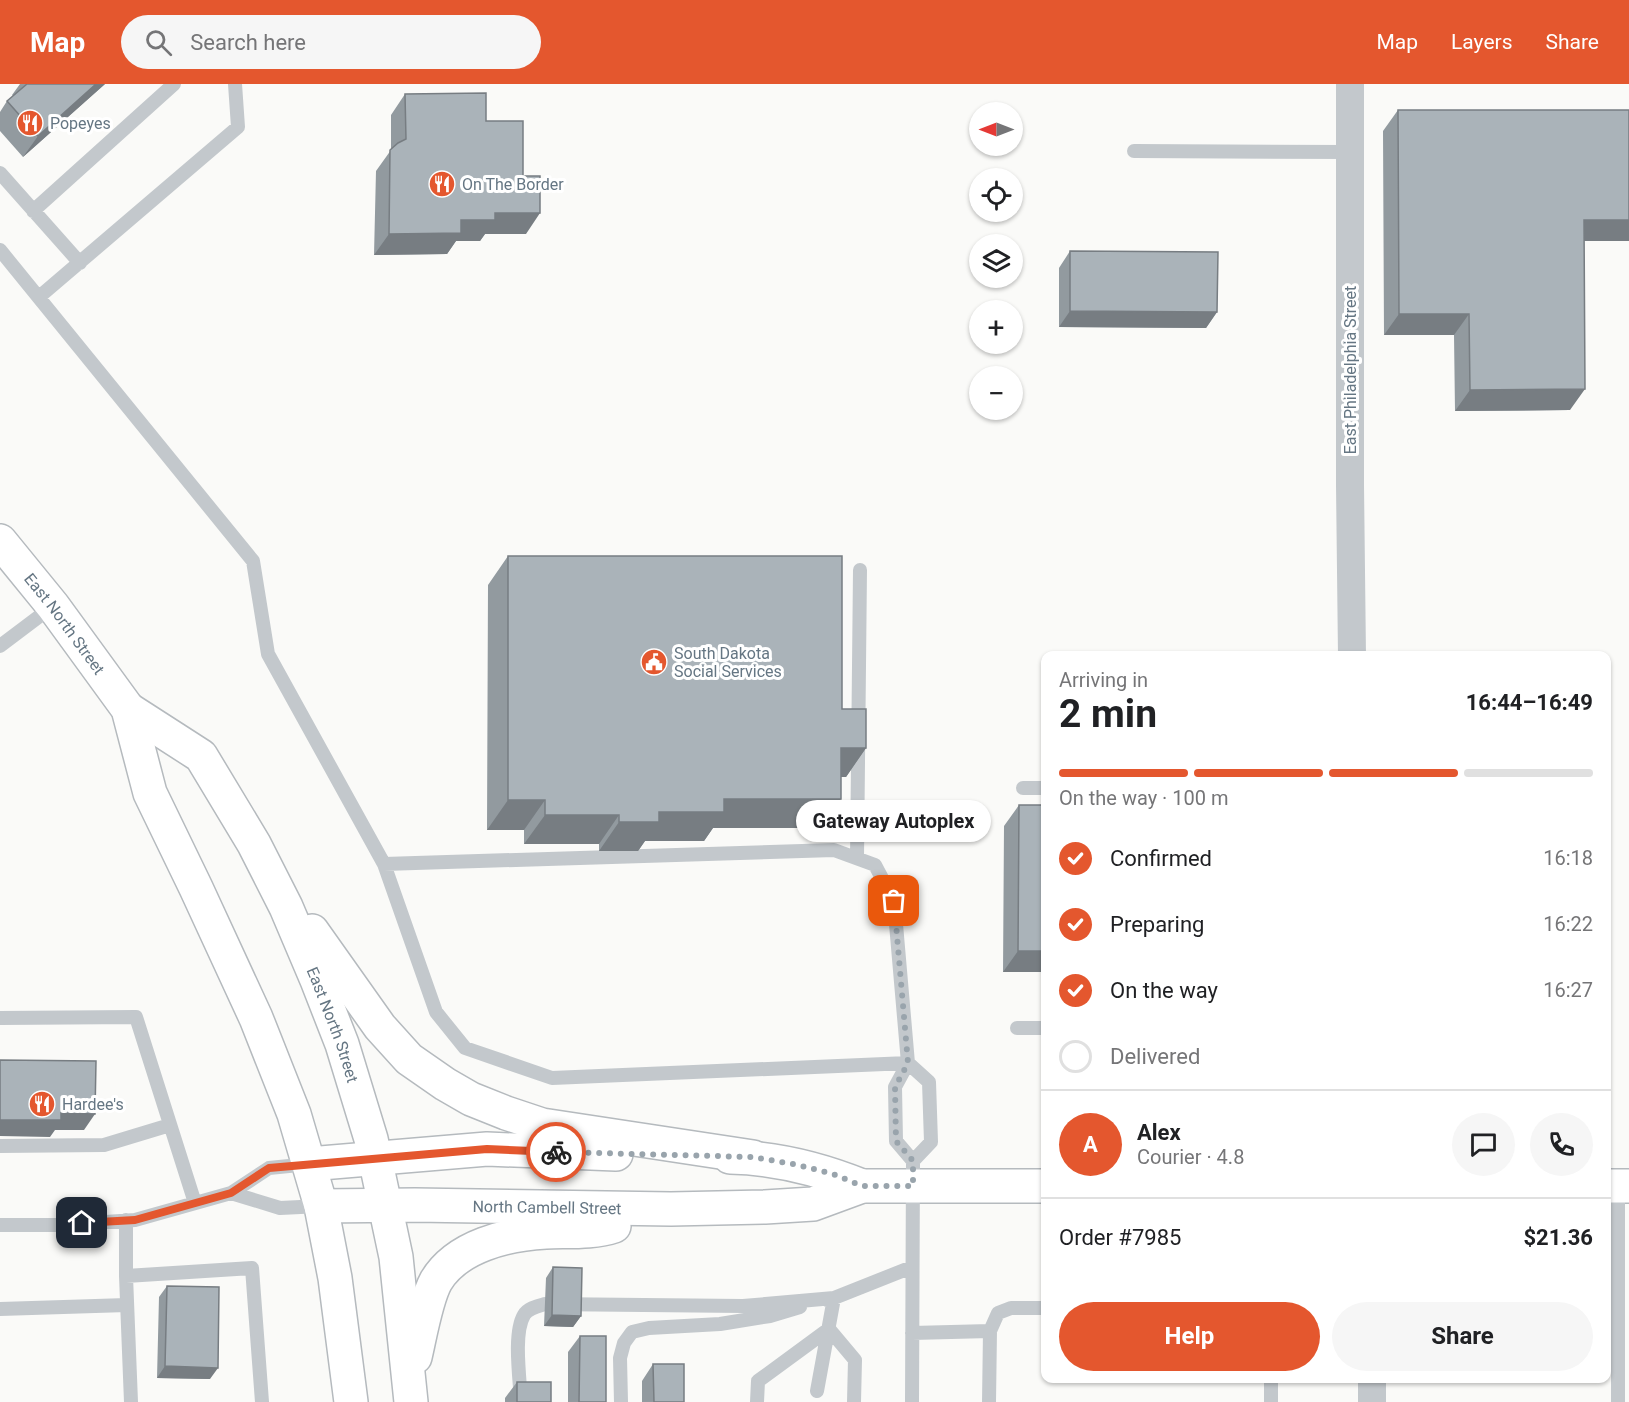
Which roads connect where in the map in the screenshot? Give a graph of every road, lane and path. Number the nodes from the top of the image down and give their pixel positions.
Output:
1 (174, 84) edge
2 (235, 84) edge
3 (1350, 84) edge
4 (1134, 151) dead end
5 (1350, 152) junction
6 (0, 173) edge
7 (33, 211) junction
8 (0, 250) edge
9 (80, 262) junction
10 (39, 297) junction
11 (0, 541) edge
12 (860, 570) dead end
13 (53, 606) junction
14 (0, 646) edge
15 (1352, 651) edge
16 (128, 709) junction
17 (1023, 788) dead end
18 (1041, 788) edge
19 (254, 843) junction
20 (856, 858) junction
21 (384, 864) junction
22 (0, 1018) edge
23 (1017, 1028) dead end
24 (1041, 1029) edge
25 (908, 1063) junction
26 (170, 1125) junction
27 (0, 1146) edge
28 (753, 1157) junction
29 (375, 1158) junction
30 (309, 1164) junction
31 (913, 1173) junction
32 (862, 1186) junction
33 (1041, 1186) edge
34 (1618, 1186) edge
35 (231, 1193) junction
36 (195, 1203) junction
37 (321, 1206) junction
38 (385, 1206) junction
39 (671, 1209) junction
40 (126, 1220) junction
41 (0, 1225) edge
42 (912, 1267) junction
43 (126, 1276) junction
44 (834, 1298) junction
45 (127, 1305) junction
46 (1041, 1308) edge
47 (0, 1309) edge
48 (829, 1329) junction
49 (990, 1331) junction
50 (912, 1333) junction
51 (1271, 1383) edge
52 (1372, 1383) edge
53 (817, 1392) dead end
54 (410, 1394) edge
55 (131, 1402) edge
56 (262, 1402) edge
57 (351, 1402) edge
58 (521, 1402) edge
59 (621, 1402) edge
60 (757, 1402) edge
61 (854, 1402) edge
62 (912, 1402) edge
63 (989, 1402) edge
64 (1270, 1402) edge
65 (1372, 1402) edge
66 (1617, 1402) edge

1 - 7 lane
2 - 9 lane
3 - 5 street, East Philadelphia Street
4 - 5 lane
5 - 15 street, East Philadelphia Street
6 - 7 lane
7 - 9 lane
8 - 10 lane
9 - 10 lane
10 - 21 lane
11 - 13 main road, East North Street
12 - 20 lane
13 - 14 lane
13 - 16 main road, East North Street
16 - 19 main road, East North Street
16 - 30 main road, East North Street
17 - 18 lane
19 - 28 main road
19 - 29 main road, East North Street
20 - 21 lane
20 - 25 lane
21 - 25 lane
22 - 26 lane
23 - 24 lane
25 - 31 lane
25 - 31 lane
26 - 27 lane
26 - 36 lane
28 - 29 main road, North Cambell Street
28 - 32 main road, North Cambell Street
29 - 30 main road, North Cambell Street
29 - 38 main road, East North Street
30 - 35 lane, North Cambell Street
30 - 37 main road, East North Street
31 - 32 main road, North Cambell Street
31 - 33 main road, North Cambell Street
31 - 42 lane
32 - 39 main road, North Cambell Street
34 - 66 lane
35 - 36 lane, North Cambell Street
35 - 37 lane, North Cambell Street
36 - 40 lane, North Cambell Street
37 - 38 main road, North Cambell Street
37 - 57 main road, East North Street
38 - 39 main road, North Cambell Street
38 - 54 main road, East North Street
39 - 54 main road
40 - 41 lane, North Cambell Street
40 - 43 lane
42 - 44 lane
42 - 50 lane
43 - 45 lane
43 - 56 lane
44 - 48 lane
44 - 58 lane
44 - 59 lane
45 - 47 lane
45 - 55 lane
46 - 49 lane
48 - 53 lane
48 - 60 lane
48 - 61 lane
49 - 50 lane
49 - 63 lane
50 - 62 lane
51 - 64 lane
52 - 65 street

